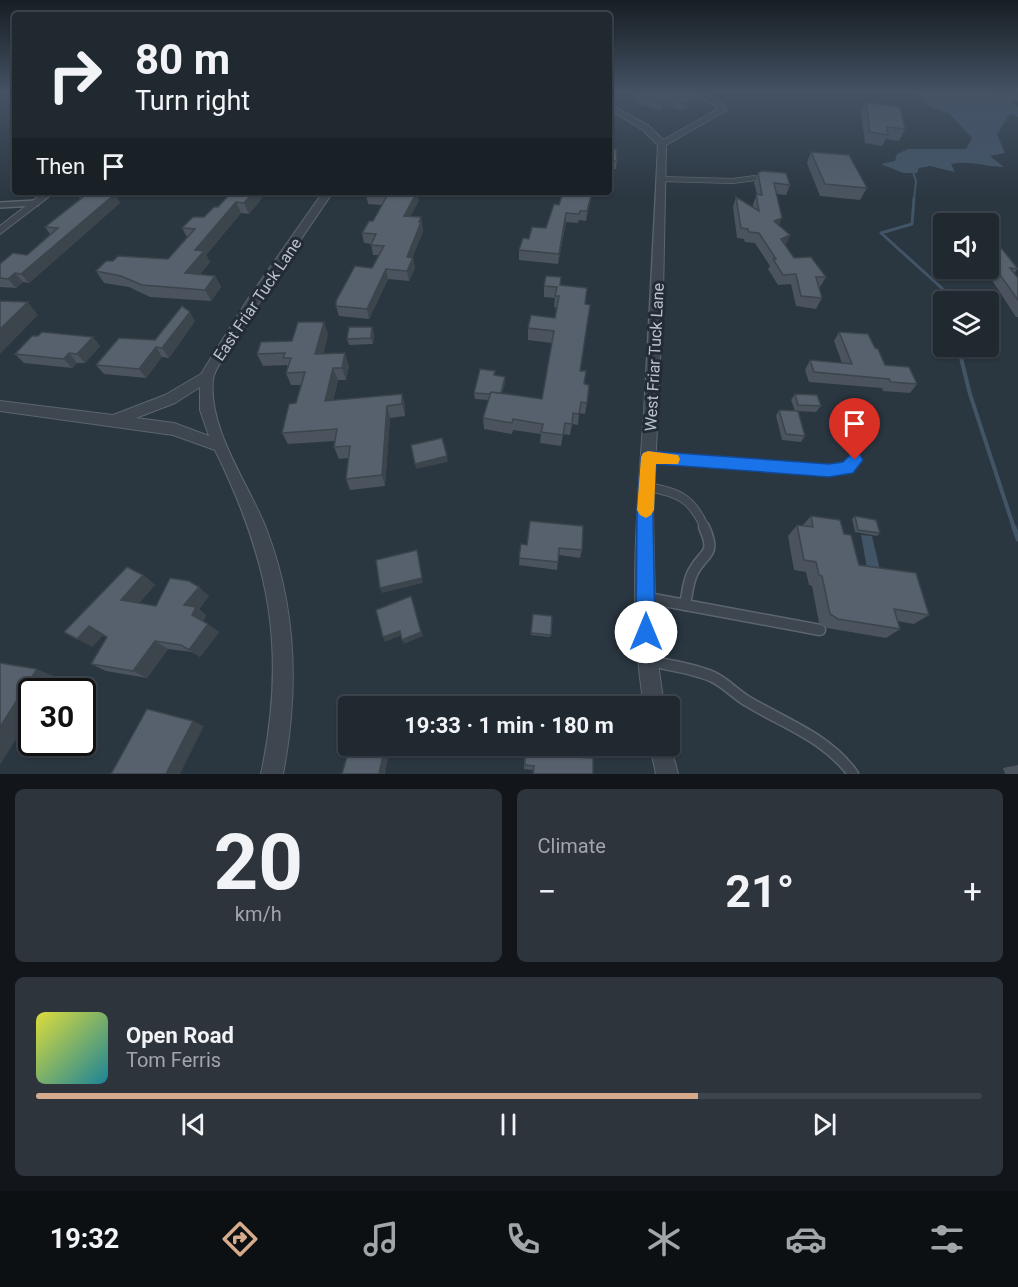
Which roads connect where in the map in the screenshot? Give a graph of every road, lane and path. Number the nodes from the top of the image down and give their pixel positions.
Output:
1 (645, 127) edge
2 (692, 127) edge
3 (662, 144) junction
4 (754, 178) dead end
5 (661, 179) junction
6 (46, 195) edge
7 (326, 195) edge
8 (36, 203) junction
9 (0, 205) edge
10 (0, 231) edge
11 (206, 377) junction
12 (0, 406) edge
13 (115, 420) junction
14 (852, 438) dead end
15 (220, 446) junction
16 (648, 457) junction
17 (647, 487) junction
18 (646, 598) junction
19 (685, 605) junction
20 (820, 630) dead end
21 (648, 660) junction
22 (653, 696) edge
23 (663, 756) edge
24 (272, 774) edge
25 (667, 774) edge
26 (853, 774) edge

1 - 3 street
2 - 3 street
3 - 5 street, West Friar Tuck Lane
4 - 5 lane
5 - 16 street, West Friar Tuck Lane
6 - 8 street
7 - 11 street, East Friar Tuck Lane
8 - 9 lane
8 - 10 street
11 - 13 street
11 - 15 street, East Friar Tuck Lane
12 - 13 street
13 - 15 street
14 - 16 lane
15 - 24 street, East Friar Tuck Lane
16 - 17 street, West Friar Tuck Lane
17 - 18 street, West Friar Tuck Lane
17 - 19 lane
18 - 19 lane
18 - 21 street, West Friar Tuck Lane
19 - 20 lane
21 - 22 street, West Friar Tuck Lane
21 - 26 lane
23 - 25 street

